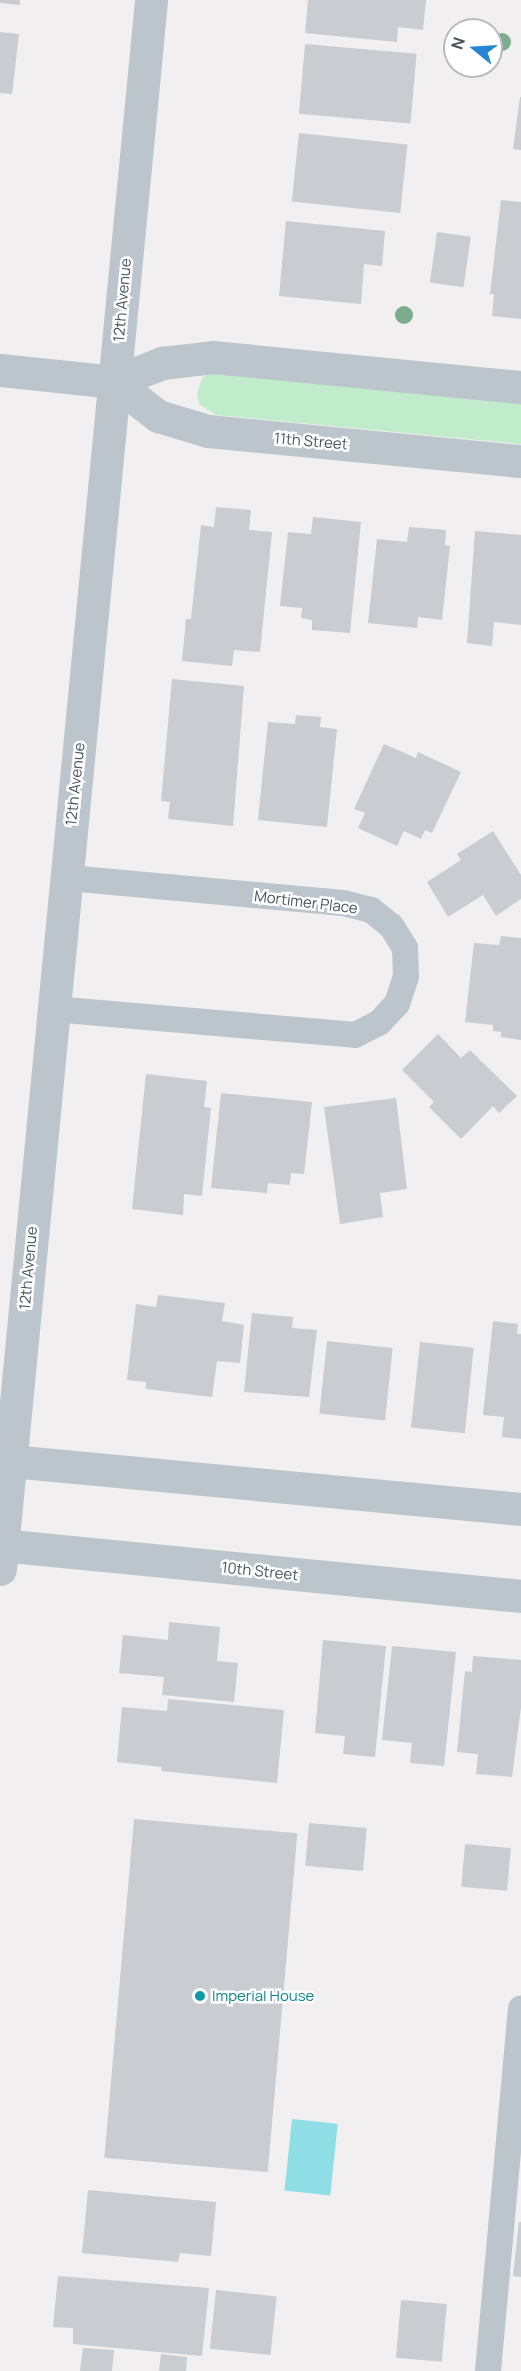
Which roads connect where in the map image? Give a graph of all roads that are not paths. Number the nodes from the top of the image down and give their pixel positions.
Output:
1 (151, 0) edge
2 (0, 370) edge
3 (114, 382) junction
4 (521, 387) edge
5 (521, 461) edge
6 (66, 878) junction
7 (53, 1009) junction
8 (5, 1461) edge
9 (521, 1509) edge
10 (1, 1553) edge
11 (521, 1596) edge
12 (521, 2008) edge
13 (488, 2371) edge

1 - 3 street, 12th Avenue
2 - 3 street
3 - 4 street
3 - 5 street, 11th Street
3 - 6 street, 12th Avenue
6 - 7 street, 12th Avenue
6 - 7 lane, Mortimer Place
7 - 8 street, 12th Avenue
8 - 9 street
8 - 10 street, 12th Avenue
10 - 11 street, 10th Street
12 - 13 lane

